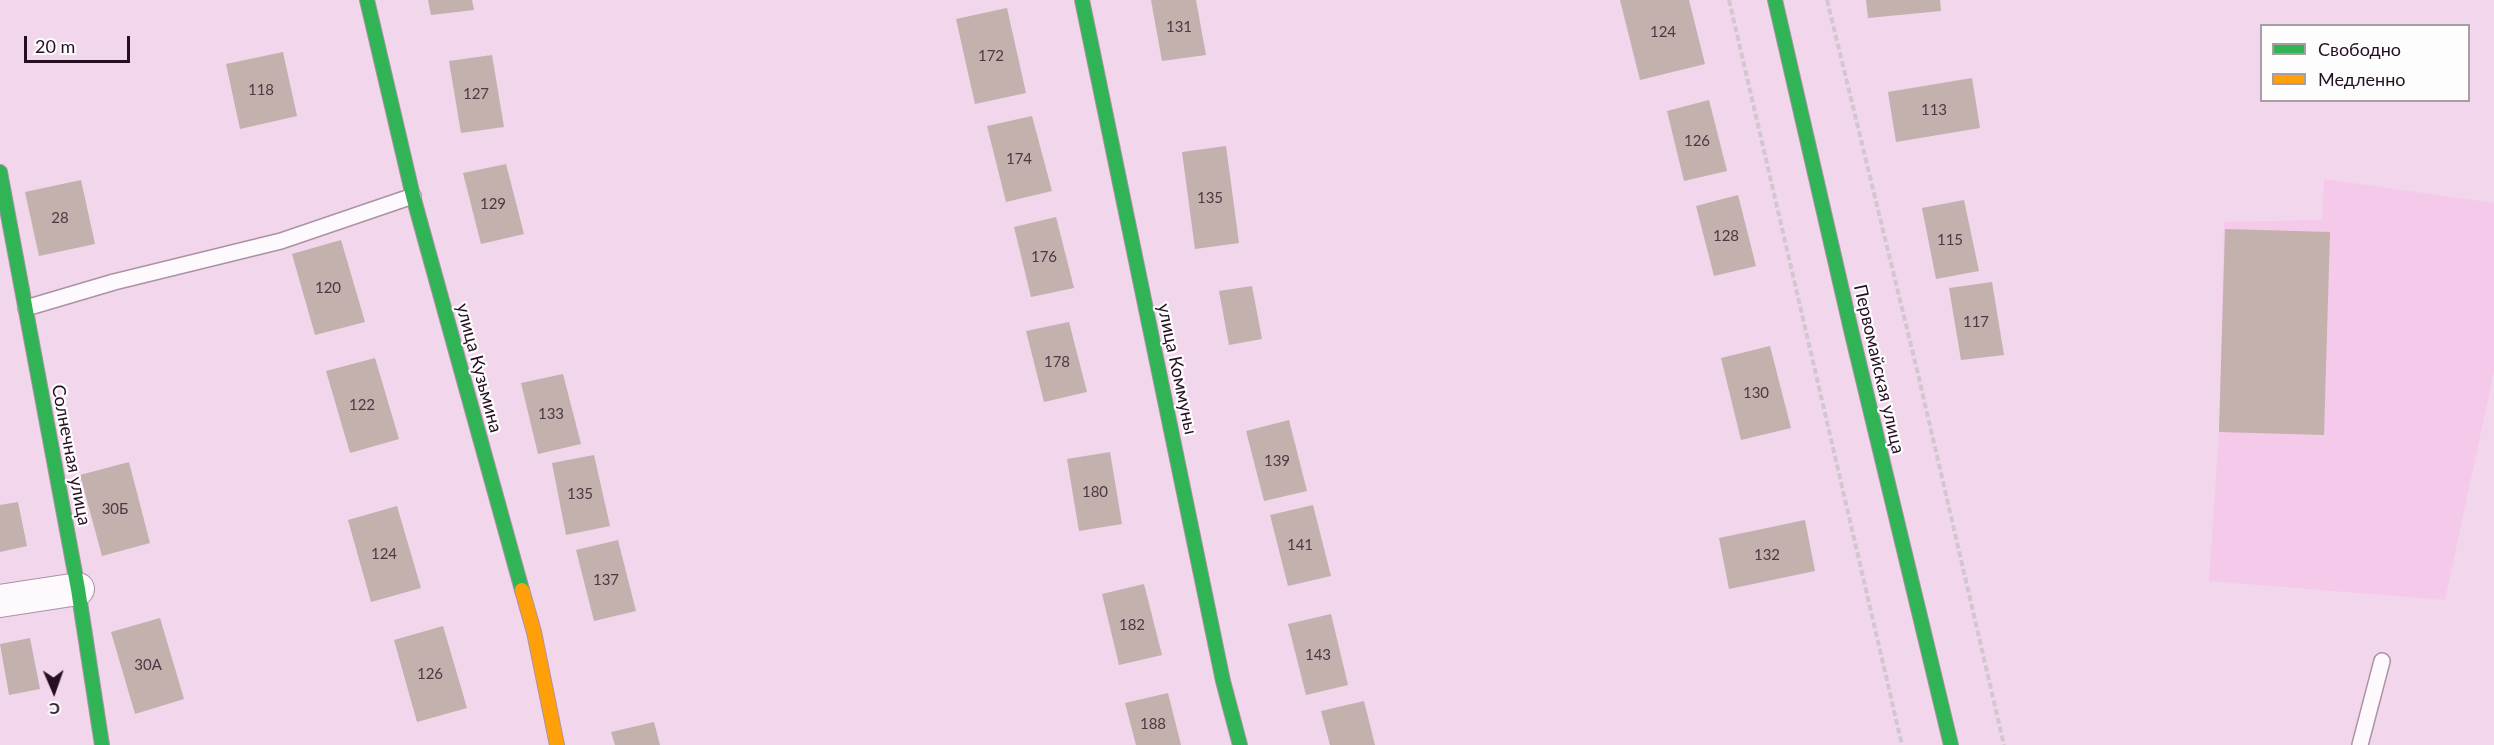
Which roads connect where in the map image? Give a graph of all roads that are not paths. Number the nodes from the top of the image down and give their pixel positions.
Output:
1 (368, 0) edge
2 (1082, 0) edge
3 (1776, 0) edge
4 (0, 172) edge
5 (413, 196) junction
6 (26, 308) junction
7 (78, 589) junction
8 (0, 601) edge
9 (2382, 661) dead end
10 (102, 745) edge
11 (557, 745) edge
12 (1240, 745) edge
13 (1952, 745) edge
14 (2360, 745) edge

1 - 5 street, улица Кузьмина
2 - 12 street, улица Коммуны
3 - 13 street, Первомайская улица
4 - 6 street, Солнечная улица
5 - 6 lane
5 - 11 street, улица Кузьмина
6 - 7 street, Солнечная улица
7 - 8 street
7 - 10 street, Солнечная улица
9 - 14 lane

